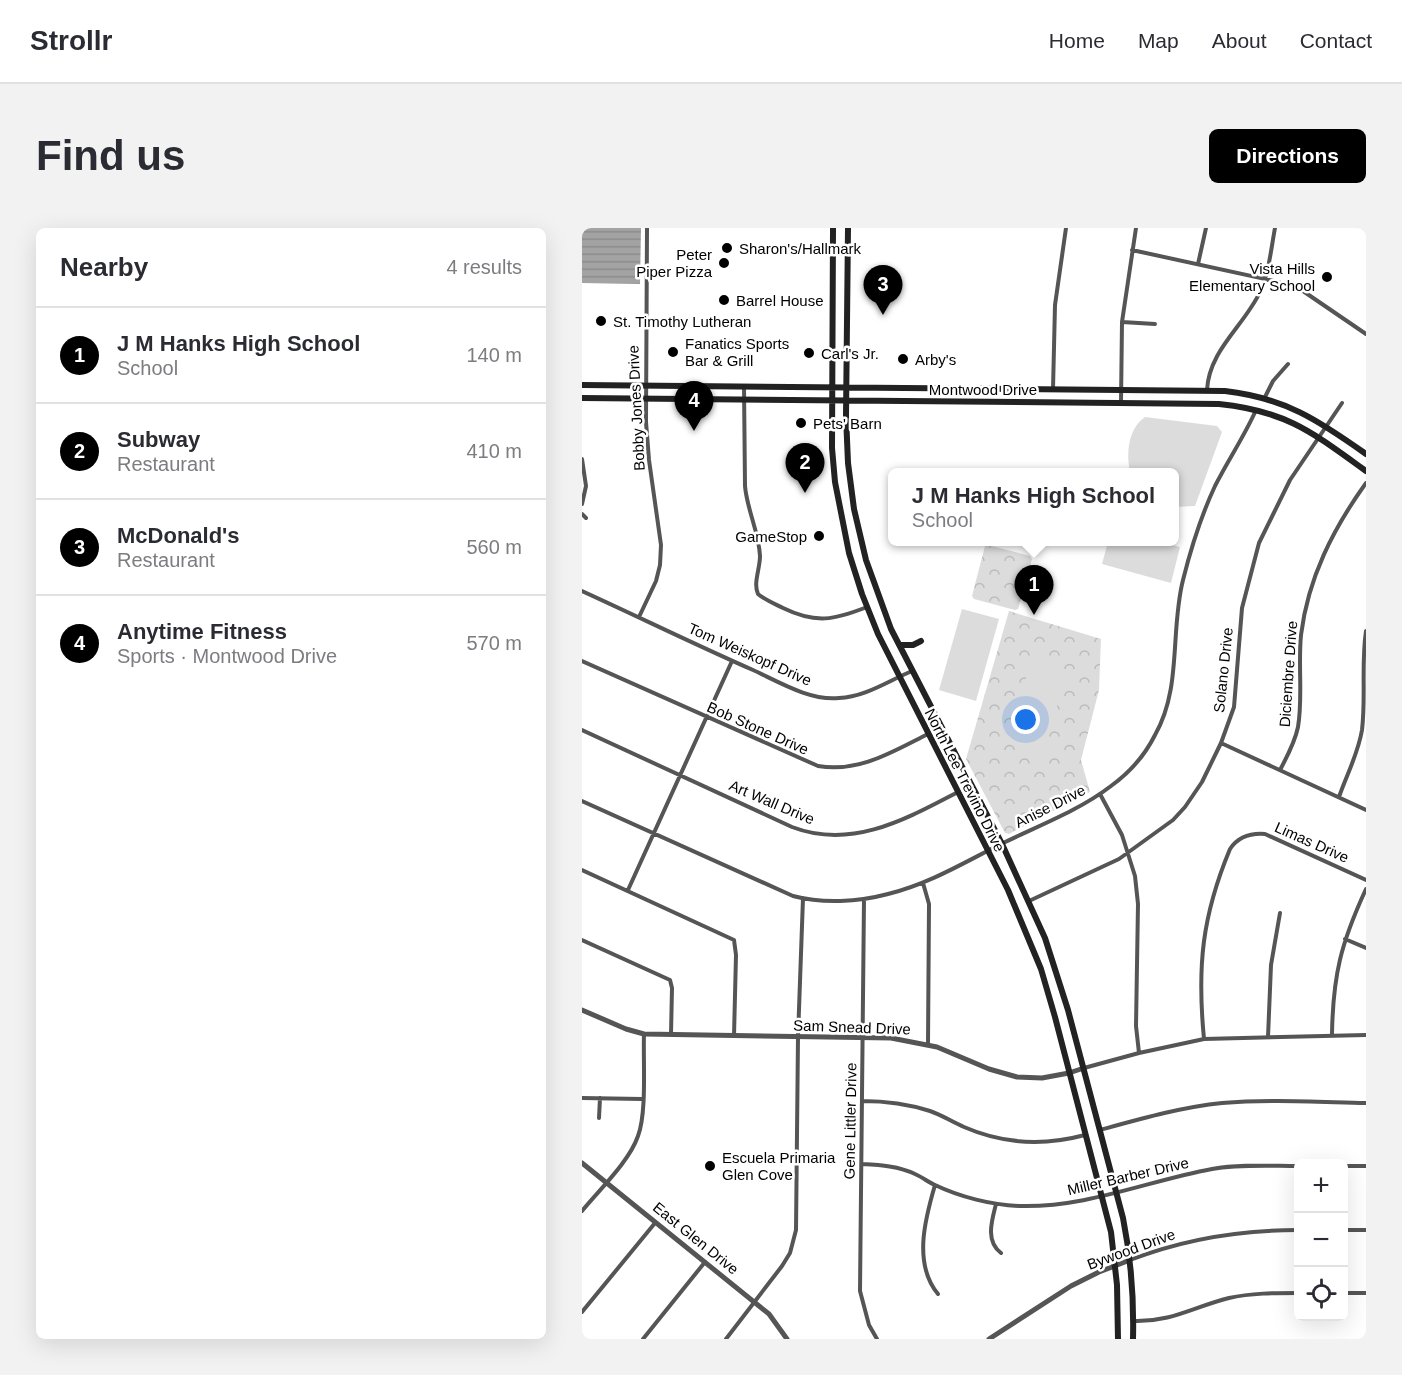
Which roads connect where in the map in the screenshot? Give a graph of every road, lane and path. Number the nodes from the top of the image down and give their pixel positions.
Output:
1 (647, 228) edge
2 (833, 228) edge
3 (848, 228) edge
4 (1066, 228) edge
5 (1136, 228) edge
6 (1206, 228) edge
7 (1275, 228) edge
8 (1132, 249) junction
9 (1198, 264) junction
10 (1264, 279) junction
11 (832, 283) junction
12 (848, 283) junction
13 (1122, 322) junction
14 (1155, 324) dead end
15 (1366, 334) edge
16 (1288, 364) dead end
17 (582, 385) edge
18 (645, 386) junction
19 (744, 387) junction
20 (832, 387) junction
21 (846, 388) junction
22 (981, 388) junction
23 (1053, 388) junction
24 (1121, 390) junction
25 (1208, 390) junction
26 (1265, 397) junction
27 (582, 398) edge
28 (646, 398) junction
29 (744, 400) junction
30 (832, 400) junction
31 (846, 400) junction
32 (981, 400) junction
33 (1342, 402) dead end
34 (1121, 403) junction
35 (1256, 410) junction
36 (1327, 427) junction
37 (1319, 438) junction
38 (1366, 454) edge
39 (582, 459) edge
40 (1366, 471) edge
41 (1366, 483) edge
42 (582, 504) edge
43 (582, 514) edge
44 (586, 518) dead end
45 (866, 560) junction
46 (852, 565) junction
47 (582, 591) edge
48 (867, 607) junction
49 (639, 617) junction
50 (1366, 632) edge
51 (921, 641) dead end
52 (900, 645) junction
53 (582, 661) edge
54 (732, 661) junction
55 (913, 671) junction
56 (899, 676) junction
57 (707, 718) junction
58 (582, 730) edge
59 (928, 734) junction
60 (1221, 743) junction
61 (1280, 770) junction
62 (680, 776) junction
63 (958, 792) junction
64 (1100, 794) junction
65 (1339, 797) junction
66 (582, 801) edge
67 (1366, 810) edge
68 (654, 834) junction
69 (1002, 844) junction
70 (988, 851) junction
71 (1129, 852) junction
72 (582, 870) edge
73 (1366, 880) edge
74 (923, 883) junction
75 (1366, 889) edge
76 (628, 890) junction
77 (803, 898) junction
78 (864, 899) junction
79 (1029, 901) junction
80 (1280, 913) dead end
81 (1345, 939) junction
82 (582, 940) edge
83 (1049, 948) junction
84 (1366, 948) edge
85 (1035, 954) junction
86 (582, 1010) edge
87 (644, 1034) junction
88 (671, 1034) junction
89 (1332, 1035) junction
90 (1366, 1035) edge
91 (734, 1036) junction
92 (798, 1037) junction
93 (863, 1037) junction
94 (1268, 1037) junction
95 (1204, 1039) junction
96 (928, 1044) junction
97 (1139, 1053) junction
98 (1084, 1068) junction
99 (1069, 1073) junction
100 (582, 1098) edge
101 (600, 1098) junction
102 (642, 1099) junction
103 (862, 1101) junction
104 (1366, 1103) edge
105 (599, 1118) dead end
106 (1100, 1130) junction
107 (1086, 1134) junction
108 (582, 1163) edge
109 (862, 1164) junction
110 (1294, 1166) edge
111 (1348, 1166) edge
112 (1366, 1166) edge
113 (606, 1182) junction
114 (935, 1185) junction
115 (1117, 1192) junction
116 (1102, 1197) junction
117 (996, 1204) junction
118 (582, 1211) edge
119 (656, 1222) junction
120 (1294, 1230) edge
121 (1348, 1230) edge
122 (1366, 1230) edge
123 (1001, 1253) dead end
124 (1130, 1260) junction
125 (705, 1261) junction
126 (1115, 1266) junction
127 (1294, 1293) edge
128 (1348, 1293) edge
129 (1366, 1293) edge
130 (938, 1294) dead end
131 (755, 1302) junction
132 (582, 1312) edge
133 (1134, 1321) junction
134 (728, 1337) edge
135 (643, 1339) edge
136 (734, 1339) edge
137 (787, 1339) edge
138 (877, 1339) edge
139 (989, 1339) edge
140 (1118, 1339) edge
141 (1133, 1339) edge

1 - 18 street, Bobby Jones Drive
2 - 11 main road, North Lee Trevino Drive
3 - 12 main road, North Lee Trevino Drive
4 - 23 street
5 - 8 street
6 - 9 street
7 - 10 street
8 - 9 street
8 - 13 street
9 - 10 street
10 - 15 street
10 - 25 street
11 - 12 main road
11 - 20 main road, North Lee Trevino Drive
12 - 21 main road, North Lee Trevino Drive
13 - 14 street
13 - 24 street
16 - 26 street
17 - 18 main road, Montwood Drive
18 - 19 main road, Montwood Drive
18 - 28 street, Bobby Jones Drive
19 - 20 main road, Montwood Drive
19 - 29 street
20 - 21 main road, Montwood Drive
20 - 30 main road, North Lee Trevino Drive
21 - 22 main road, Montwood Drive
21 - 31 main road, North Lee Trevino Drive
22 - 23 main road, Montwood Drive
22 - 32 main road
23 - 24 main road, Montwood Drive
24 - 25 main road, Montwood Drive
24 - 34 street
25 - 26 main road, Montwood Drive
26 - 36 main road, Montwood Drive
27 - 28 main road, Montwood Drive
28 - 29 main road, Montwood Drive
28 - 49 street, Bobby Jones Drive
29 - 30 main road, Montwood Drive
29 - 48 street
30 - 31 main road, Montwood Drive
30 - 46 main road, North Lee Trevino Drive
31 - 32 main road, Montwood Drive
31 - 45 main road, North Lee Trevino Drive
32 - 34 main road, Montwood Drive
33 - 36 street, Solano Drive
34 - 35 main road, Montwood Drive
35 - 37 main road, Montwood Drive
35 - 64 street, Anise Drive
36 - 37 street, Solano Drive
36 - 38 main road, Montwood Drive
37 - 40 main road, Montwood Drive
37 - 60 street, Solano Drive
39 - 42 street
41 - 61 street, Diciembre Drive
43 - 44 street
45 - 46 main road
45 - 52 main road, North Lee Trevino Drive
46 - 48 main road, North Lee Trevino Drive
47 - 49 street, Tom Weiskopf Drive
48 - 56 main road, North Lee Trevino Drive
49 - 54 street, Tom Weiskopf Drive
50 - 65 street
51 - 52 main road
52 - 55 main road, North Lee Trevino Drive
53 - 57 street, Bob Stone Drive
54 - 56 street, Tom Weiskopf Drive
54 - 57 street
55 - 56 street, Tom Weiskopf Drive
55 - 69 main road, North Lee Trevino Drive
56 - 59 main road, North Lee Trevino Drive
57 - 59 street, Bob Stone Drive
57 - 62 street
58 - 62 street, Art Wall Drive
59 - 63 main road, North Lee Trevino Drive
60 - 61 street
60 - 71 street, Solano Drive
61 - 65 street
62 - 63 street, Art Wall Drive
62 - 68 street
63 - 70 main road, North Lee Trevino Drive
64 - 69 street, Anise Drive
64 - 71 street
65 - 67 street
66 - 68 street, Anise Drive
68 - 76 street
68 - 77 street, Anise Drive
69 - 70 street, Anise Drive
69 - 79 main road, North Lee Trevino Drive
70 - 74 street, Anise Drive
70 - 85 main road, North Lee Trevino Drive
71 - 79 street, Solano Drive
71 - 97 street
72 - 76 street
73 - 95 street, Limas Drive
74 - 78 street, Anise Drive
74 - 96 street
75 - 81 street
76 - 91 street
77 - 78 street, Anise Drive
77 - 92 street
78 - 93 street, Gene Littler Drive
79 - 83 main road, North Lee Trevino Drive
80 - 94 street
81 - 84 street
81 - 89 street
82 - 88 street
83 - 85 main road
83 - 98 main road, North Lee Trevino Drive
85 - 99 main road, North Lee Trevino Drive
86 - 87 street, Sam Snead Drive
87 - 88 street, Sam Snead Drive
87 - 102 street
88 - 91 street, Sam Snead Drive
89 - 90 street, Sam Snead Drive
89 - 94 street, Sam Snead Drive
91 - 92 street, Sam Snead Drive
92 - 93 street, Sam Snead Drive
92 - 131 street
93 - 96 street, Sam Snead Drive
93 - 103 street, Gene Littler Drive
94 - 95 street, Sam Snead Drive
95 - 97 street, Sam Snead Drive
96 - 99 street, Sam Snead Drive
97 - 98 street, Sam Snead Drive
98 - 99 street, Sam Snead Drive
98 - 106 main road, North Lee Trevino Drive
99 - 107 main road, North Lee Trevino Drive
100 - 101 street
101 - 102 street
101 - 105 street
102 - 113 street
103 - 107 street
103 - 109 street, Gene Littler Drive
104 - 106 street
106 - 115 main road, North Lee Trevino Drive
107 - 116 main road, North Lee Trevino Drive
108 - 113 street, East Glen Drive
109 - 114 street, Miller Barber Drive
109 - 138 street, Gene Littler Drive
110 - 115 street, Miller Barber Drive
111 - 112 street
113 - 118 street
113 - 119 street, East Glen Drive
114 - 117 street, Miller Barber Drive
114 - 130 street
115 - 116 street, Miller Barber Drive
115 - 124 main road, North Lee Trevino Drive
116 - 117 street, Miller Barber Drive
116 - 126 main road, North Lee Trevino Drive
117 - 123 street
119 - 125 street, East Glen Drive
119 - 132 street
120 - 124 street, Bywood Drive
121 - 122 street
124 - 126 street, Bywood Drive
124 - 133 main road, North Lee Trevino Drive
125 - 131 street, East Glen Drive
125 - 135 street
126 - 139 street, Bywood Drive
126 - 140 main road, North Lee Trevino Drive
127 - 133 street
128 - 129 street
131 - 134 street
131 - 137 street, East Glen Drive
133 - 141 main road, North Lee Trevino Drive
134 - 136 street

